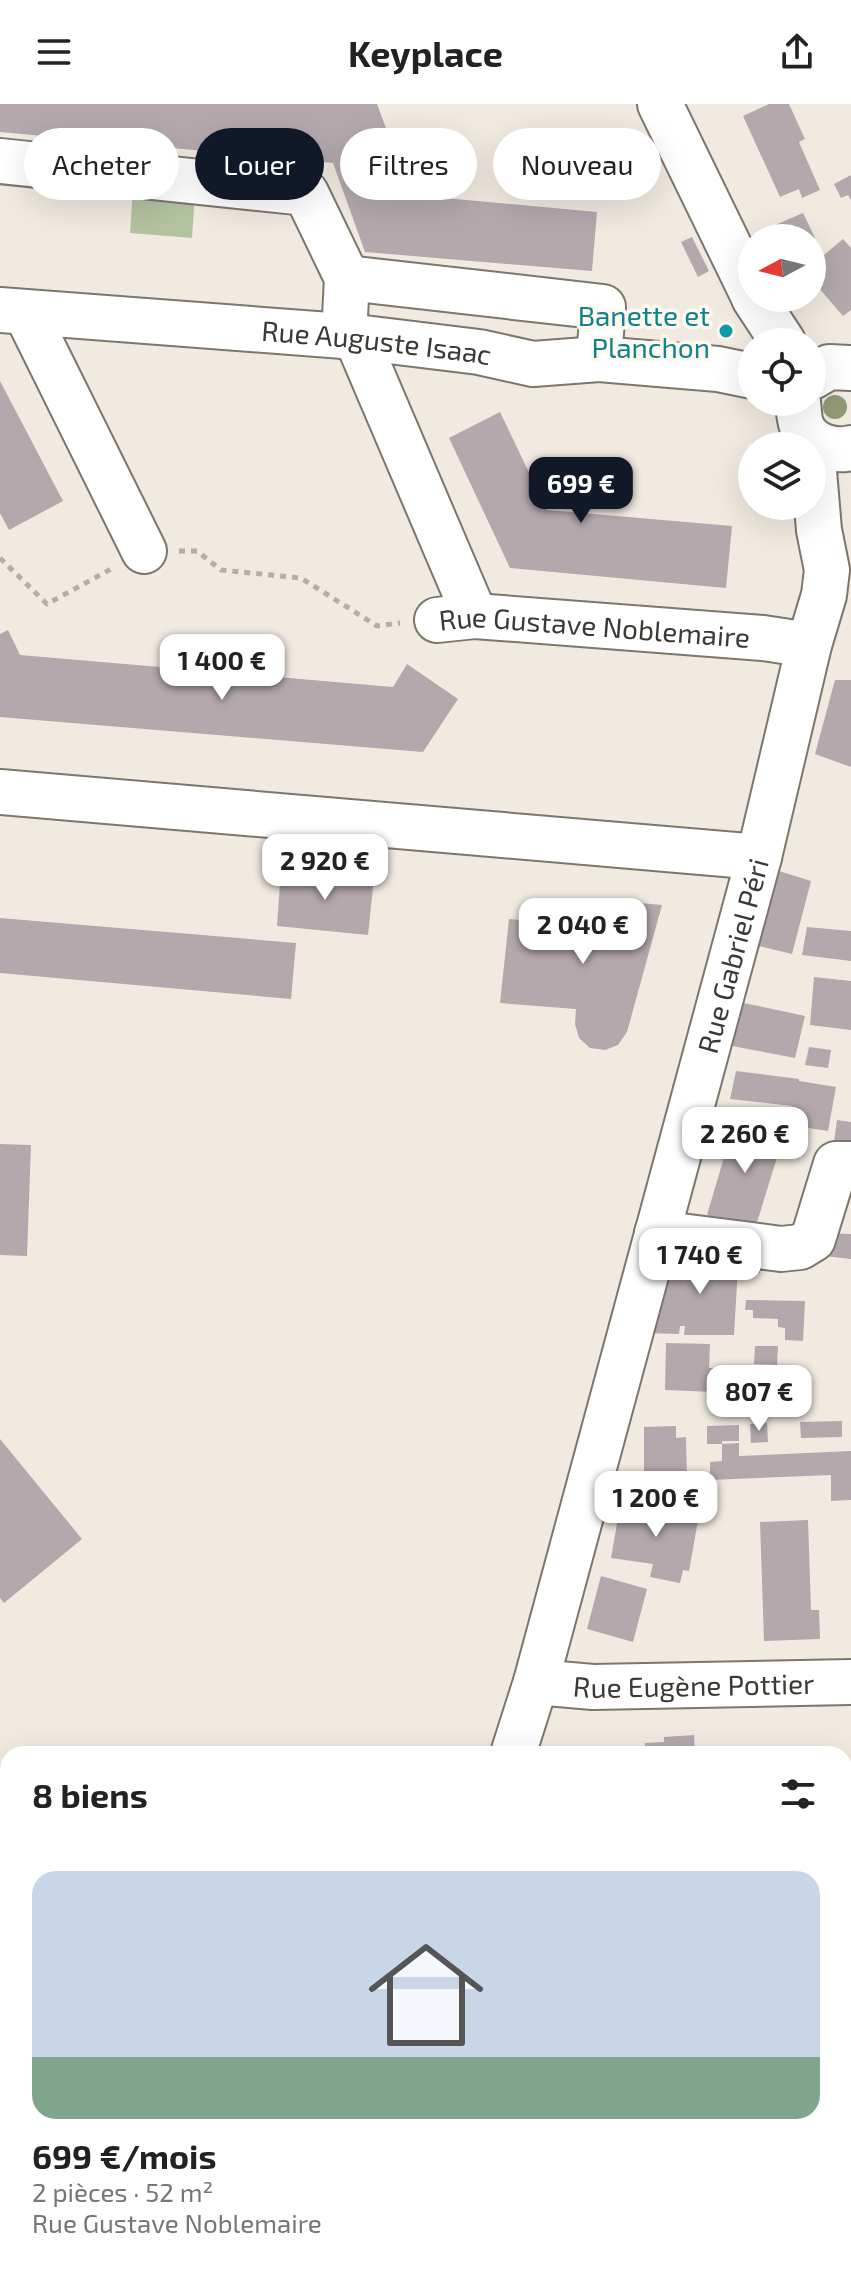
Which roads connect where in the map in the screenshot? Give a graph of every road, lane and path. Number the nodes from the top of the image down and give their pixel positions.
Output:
1 (660, 104) edge
2 (0, 161) edge
3 (347, 278) junction
4 (13, 312) edge
5 (754, 328) edge
6 (350, 336) junction
7 (738, 341) edge
8 (599, 359) junction
9 (851, 368) edge
10 (826, 369) edge
11 (800, 416) edge
12 (834, 446) edge
13 (851, 532) edge
14 (144, 551) junction
15 (0, 558) edge
16 (827, 570) junction
17 (456, 618) junction
18 (809, 645) junction
19 (0, 792) edge
20 (759, 857) junction
21 (851, 1164) edge
22 (657, 1233) junction
23 (536, 1682) junction
24 (851, 1682) edge
25 (516, 1746) edge

1 - 5 street
2 - 3 street
3 - 6 street
3 - 8 street
4 - 6 street, Rue Auguste Isaac
4 - 14 street
6 - 8 street, Rue Auguste Isaac
6 - 17 street
7 - 8 street, Rue Auguste Isaac
9 - 10 street
11 - 12 street
12 - 16 street, Rue Gabriel Péri
13 - 16 street, Rue Gabriel Péri
14 - 15 path, Rue Gustave Noblemaire
14 - 17 path, Rue Gustave Noblemaire
16 - 18 street, Rue Gabriel Péri
17 - 18 street, Rue Gustave Noblemaire
18 - 20 street, Rue Gabriel Péri
19 - 20 street
20 - 22 street, Rue Gabriel Péri
21 - 22 street
22 - 23 street, Rue Gabriel Péri
23 - 24 street, Rue Eugène Pottier
23 - 25 street, Rue Gabriel Péri

